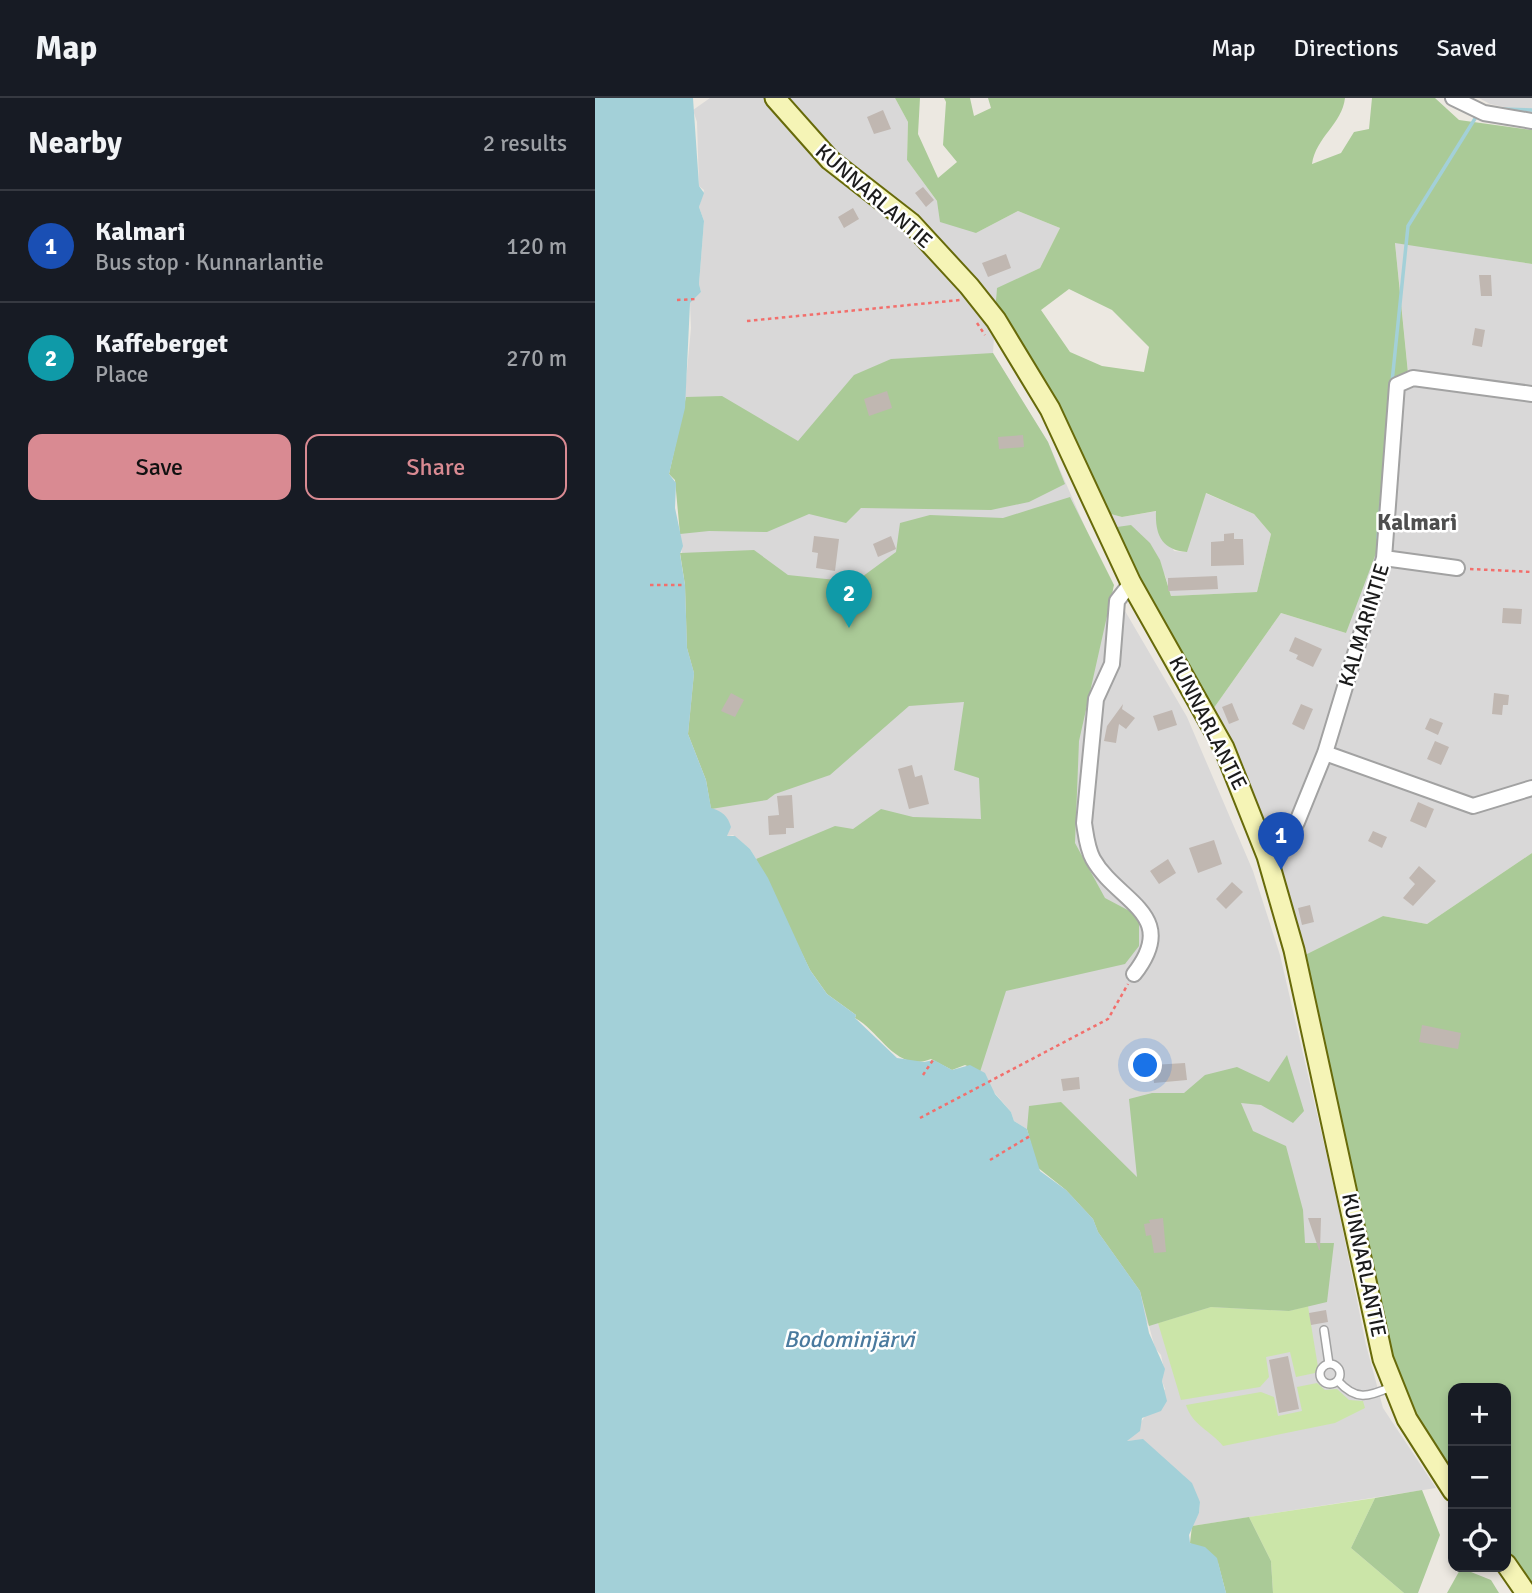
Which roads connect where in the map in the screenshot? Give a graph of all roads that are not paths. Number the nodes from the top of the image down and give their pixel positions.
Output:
1 (775, 98) edge
2 (1453, 98) edge
3 (1532, 121) edge
4 (1532, 394) edge
5 (1384, 558) junction
6 (1457, 568) road end
7 (1131, 583) junction
8 (1325, 753) junction
9 (1532, 788) edge
10 (1267, 856) junction
11 (1134, 974) road end
12 (1324, 1330) dead end
13 (1329, 1364) junction
14 (1338, 1381) junction
15 (1392, 1386) junction
16 (1448, 1484) edge
17 (1511, 1571) edge
18 (1526, 1593) edge

1 - 7 main road, KUNNARLANTIE
2 - 3 street
4 - 5 street, KALMARINTIE
5 - 6 street
5 - 8 street, KALMARINTIE
7 - 10 main road, KUNNARLANTIE
7 - 11 street
8 - 9 street
8 - 10 street, KALMARINTIE
10 - 15 main road, KUNNARLANTIE
12 - 13 lane
13 - 14 lane
13 - 14 lane
14 - 15 lane
15 - 16 main road, KUNNARLANTIE
17 - 18 main road

